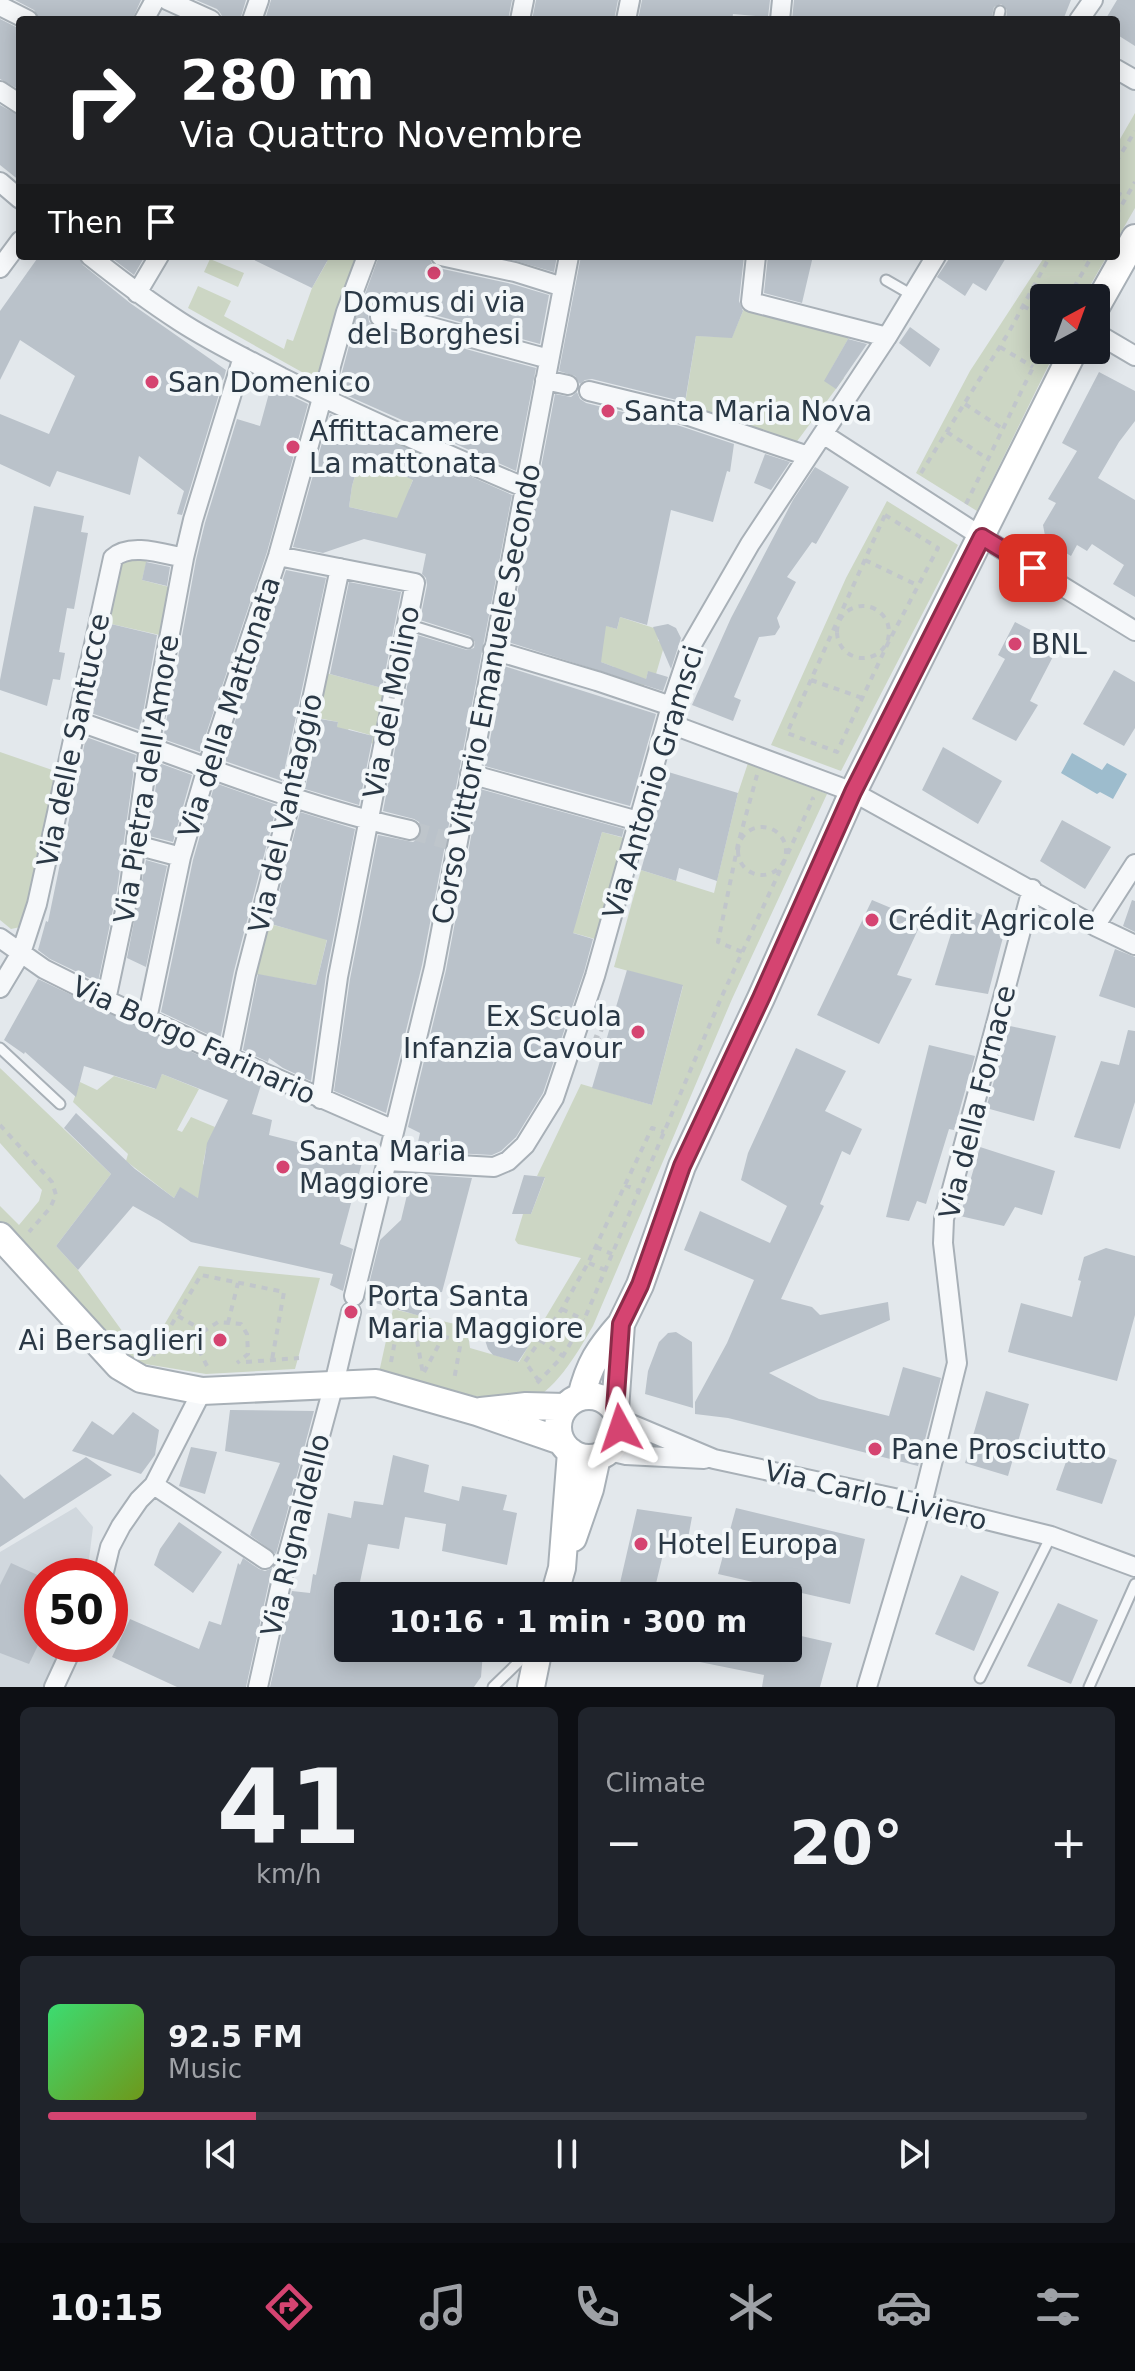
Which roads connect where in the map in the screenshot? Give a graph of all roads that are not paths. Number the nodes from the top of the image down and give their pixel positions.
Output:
1 (167, 0) edge
2 (0, 6) edge
3 (20, 16) edge
4 (202, 16) edge
5 (0, 182) edge
6 (16, 196) edge
7 (1135, 238) edge
8 (16, 246) edge
9 (95, 260) edge
10 (157, 260) edge
11 (366, 260) edge
12 (460, 260) edge
13 (568, 260) edge
14 (756, 260) edge
15 (934, 260) edge
16 (0, 268) edge
17 (886, 280) dead end
18 (1109, 284) edge
19 (563, 287) junction
20 (137, 293) junction
21 (912, 295) junction
22 (380, 317) tunnel mouth
23 (887, 337) junction
24 (1110, 341) edge
25 (1135, 356) edge
26 (243, 357) junction
27 (549, 359) junction
28 (1067, 364) edge
29 (545, 380) junction
30 (568, 385) dead end
31 (589, 391) dead end
32 (320, 397) junction
33 (823, 434) junction
34 (808, 456) junction
35 (526, 488) junction
36 (982, 537) junction
37 (278, 556) junction
38 (184, 558) junction
39 (333, 567) junction
40 (407, 624) junction
41 (1135, 631) edge
42 (468, 643) dead end
43 (489, 649) junction
44 (669, 714) junction
45 (72, 723) junction
46 (149, 746) junction
47 (207, 768) junction
48 (470, 774) junction
49 (853, 792) junction
50 (291, 798) junction
51 (368, 820) junction
52 (638, 821) junction
53 (410, 830) tunnel mouth
54 (136, 845) junction
55 (181, 857) junction
56 (1135, 864) edge
57 (1032, 889) junction
58 (1095, 926) junction
59 (0, 938) edge
60 (1135, 945) edge
61 (21, 953) junction
62 (0, 988) edge
63 (106, 1000) junction
64 (147, 1019) junction
65 (0, 1048) edge
66 (229, 1057) junction
67 (321, 1099) junction
68 (60, 1104) dead end
69 (394, 1130) junction
70 (387, 1161) junction
71 (13, 1236) edge
72 (352, 1304) joint
73 (621, 1324) junction
74 (334, 1384) junction
75 (202, 1391) junction
76 (573, 1402) junction
77 (477, 1412) junction
78 (617, 1415) junction
79 (566, 1446) junction
80 (603, 1454) junction
81 (714, 1459) junction
82 (154, 1485) junction
83 (922, 1504) junction
84 (1051, 1536) junction
85 (107, 1558) edge
86 (265, 1559) dead end
87 (1135, 1567) edge
88 (562, 1568) junction
89 (558, 1582) edge
90 (1135, 1584) edge
91 (66, 1662) edge
92 (521, 1662) edge
93 (534, 1662) edge
94 (980, 1678) dead end
95 (54, 1687) edge
96 (258, 1687) edge
97 (493, 1687) edge
98 (531, 1687) edge
99 (867, 1687) edge
100 (1089, 1687) edge

1 - 4 street
2 - 3 street
5 - 6 street
7 - 18 main road
8 - 16 street
9 - 20 street
10 - 20 street
11 - 32 street, Via della Mattonata
12 - 19 street
13 - 19 street, Corso Vittorio Emanuele Secondo
14 - 23 street
15 - 21 street, Via Antonio Gramsci
17 - 21 lane
19 - 27 street, Corso Vittorio Emanuele Secondo
20 - 26 street
21 - 23 street, Via Antonio Gramsci
22 - 27 street
23 - 33 street, Via Antonio Gramsci
24 - 25 street
26 - 32 street
26 - 38 street, Via Pietra dell'Amore
27 - 29 street, Corso Vittorio Emanuele Secondo
28 - 36 main road
29 - 30 street
29 - 35 street, Corso Vittorio Emanuele Secondo
31 - 34 street
32 - 35 street
32 - 37 street, Via della Mattonata
33 - 34 street, Via Antonio Gramsci
33 - 36 street
34 - 44 street, Via Antonio Gramsci
35 - 43 street, Corso Vittorio Emanuele Secondo
36 - 41 street
36 - 49 main road
37 - 39 street
37 - 47 street, Via della Mattonata
38 - 45 street, Via delle Santucce
38 - 46 street, Via Pietra dell'Amore
39 - 40 street, Via del Molino
39 - 50 street, Via del Vantaggio
40 - 42 lane
40 - 51 street, Via del Molino
43 - 44 street
43 - 48 street, Corso Vittorio Emanuele Secondo
44 - 49 street
44 - 52 street, Via Antonio Gramsci
45 - 46 street
45 - 61 street, Via delle Santucce
46 - 47 street
46 - 54 street, Via Pietra dell'Amore
47 - 50 street
47 - 55 street, Via della Mattonata
48 - 52 street
48 - 69 street, Corso Vittorio Emanuele Secondo
49 - 57 street
49 - 73 main road
50 - 51 street
50 - 66 street, Via del Vantaggio
51 - 53 street
51 - 67 street, Via del Molino
52 - 70 street, Via Antonio Gramsci
54 - 55 street
54 - 63 street, Via Pietra dell'Amore
55 - 64 street, Via della Mattonata
56 - 58 street
57 - 58 street
57 - 83 street, Via della Fornace
58 - 60 street
59 - 61 street, Via Borgo Farinario
61 - 62 street, Via delle Santucce
61 - 63 street, Via Borgo Farinario
63 - 64 street, Via Borgo Farinario
64 - 66 street, Via Borgo Farinario
65 - 68 lane
66 - 67 street, Via Borgo Farinario
67 - 69 street, Via Borgo Farinario
69 - 70 street, Corso Vittorio Emanuele Secondo
70 - 72 street, Corso Vittorio Emanuele Secondo
71 - 75 main road
72 - 74 street, Via Rignaldello
73 - 76 main road
73 - 78 main road
74 - 75 main road
74 - 77 main road
74 - 96 street, Via Rignaldello
75 - 82 street
76 - 77 main road
76 - 78 main road
76 - 79 main road
77 - 79 main road
78 - 80 main road
78 - 81 street, Via Carlo Liviero
79 - 80 main road
79 - 88 main road
80 - 81 street
80 - 88 main road
81 - 83 street, Via Carlo Liviero
82 - 85 street
82 - 86 street
83 - 84 street, Via Carlo Liviero
83 - 99 street, Via della Fornace
84 - 87 street, Via Carlo Liviero
84 - 94 lane
88 - 89 main road
90 - 100 lane
91 - 95 street
92 - 97 lane
93 - 98 main road

